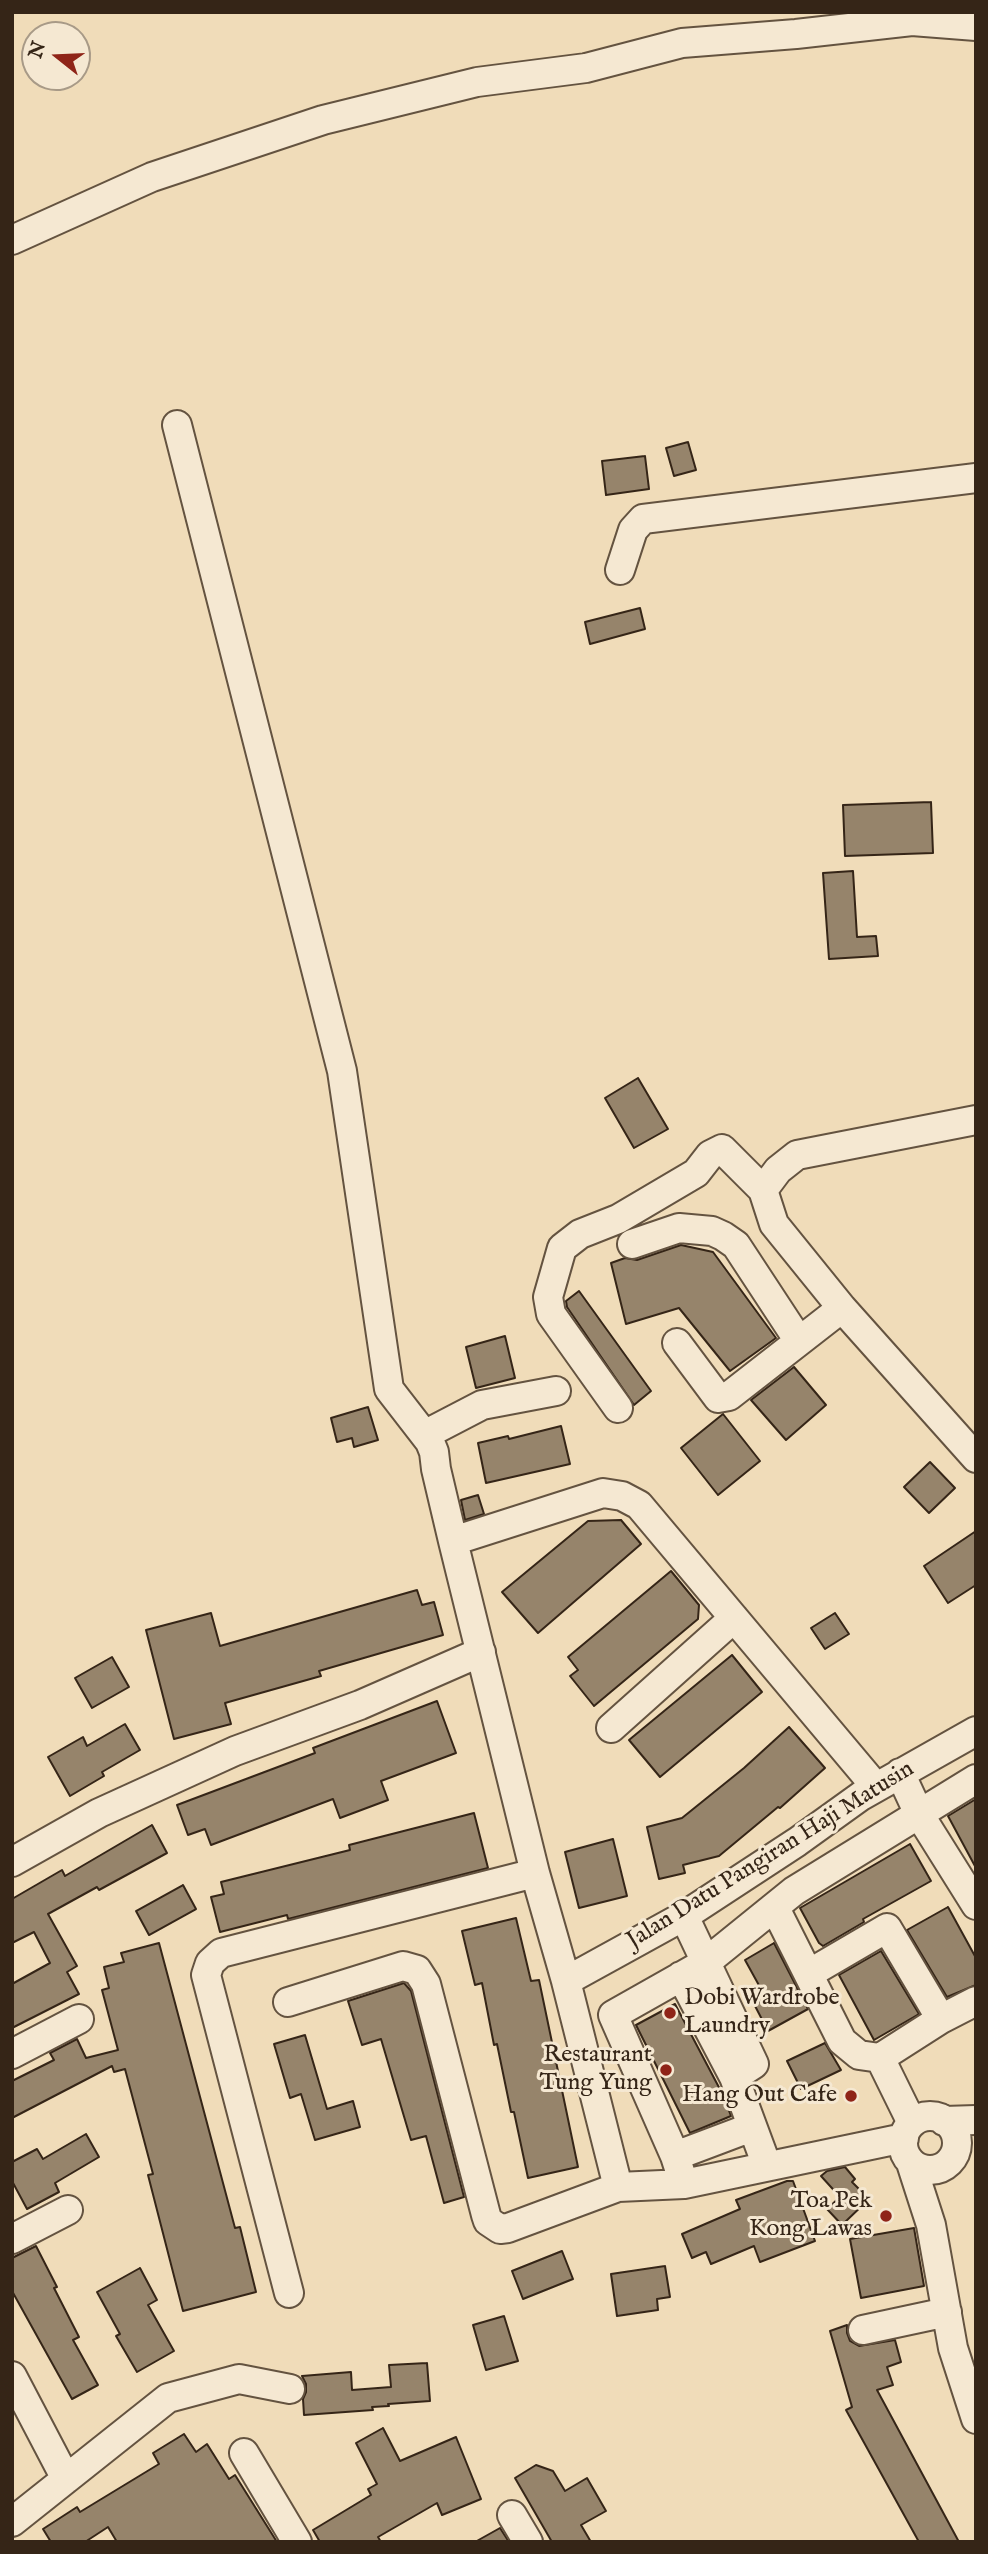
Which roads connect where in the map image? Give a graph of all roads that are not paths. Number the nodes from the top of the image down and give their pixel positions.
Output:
1 (976, 26) edge
2 (12, 240) edge
3 (177, 425) dead end
4 (976, 478) edge
5 (620, 570) dead end
6 (976, 1120) edge
7 (762, 1189) junction
8 (632, 1244) dead end
9 (842, 1308) junction
10 (799, 1341) junction
11 (677, 1343) dead end
12 (556, 1391) dead end
13 (618, 1408) dead end
14 (430, 1441) junction
15 (976, 1458) edge
16 (453, 1541) junction
17 (734, 1618) junction
18 (481, 1652) junction
19 (611, 1728) dead end
20 (976, 1731) edge
21 (900, 1773) junction
22 (976, 1779) edge
23 (876, 1787) junction
24 (919, 1814) junction
25 (12, 1862) edge
26 (535, 1873) junction
27 (968, 1876) edge
28 (976, 1905) edge
29 (775, 1908) junction
30 (684, 1916) junction
31 (693, 1969) junction
32 (810, 1973) junction
33 (566, 1981) junction
34 (976, 2001) edge
35 (288, 2002) dead end
36 (941, 2019) junction
37 (79, 2020) dead end
38 (12, 2054) edge
39 (880, 2058) junction
40 (976, 2120) edge
41 (752, 2127) junction
42 (933, 2147) edge
43 (675, 2157) junction
44 (767, 2166) junction
45 (684, 2184) junction
46 (618, 2187) junction
47 (68, 2210) dead end
48 (12, 2238) edge
49 (289, 2293) dead end
50 (947, 2312) junction
51 (863, 2330) dead end
52 (965, 2346) edge
53 (12, 2376) edge
54 (290, 2389) dead end
55 (976, 2419) edge
56 (244, 2453) dead end
57 (66, 2479) junction
58 (512, 2515) dead end
59 (12, 2522) edge
60 (297, 2542) edge
61 (528, 2542) edge

1 - 2 street
3 - 14 street
4 - 5 street
6 - 7 street
7 - 9 street
7 - 13 street
8 - 10 street
9 - 10 street
9 - 15 street
10 - 11 street
12 - 14 street
14 - 16 street
16 - 17 street
16 - 18 street
17 - 19 street
17 - 23 street
18 - 25 street
18 - 26 street
20 - 21 street, Jalan Datu Pangiran Haji Matusin
21 - 23 street, Jalan Datu Pangiran Haji Matusin
21 - 24 street
22 - 24 street
23 - 30 street, Jalan Datu Pangiran Haji Matusin
24 - 27 street
24 - 29 street
26 - 33 street
26 - 49 street
27 - 28 street
29 - 31 street
29 - 32 street
30 - 31 street
30 - 33 street, Jalan Datu Pangiran Haji Matusin
31 - 41 street
31 - 43 street
32 - 36 street
32 - 39 street
33 - 46 street
34 - 36 street
35 - 46 street
36 - 39 street
37 - 38 street
39 - 42 street
40 - 42 street
41 - 43 street
41 - 44 street
42 - 44 street
42 - 50 street
43 - 45 street
44 - 45 street
45 - 46 street
47 - 48 street
50 - 51 street
50 - 52 street
52 - 55 street
53 - 57 street
54 - 57 street
56 - 60 street
57 - 59 street
58 - 61 street

